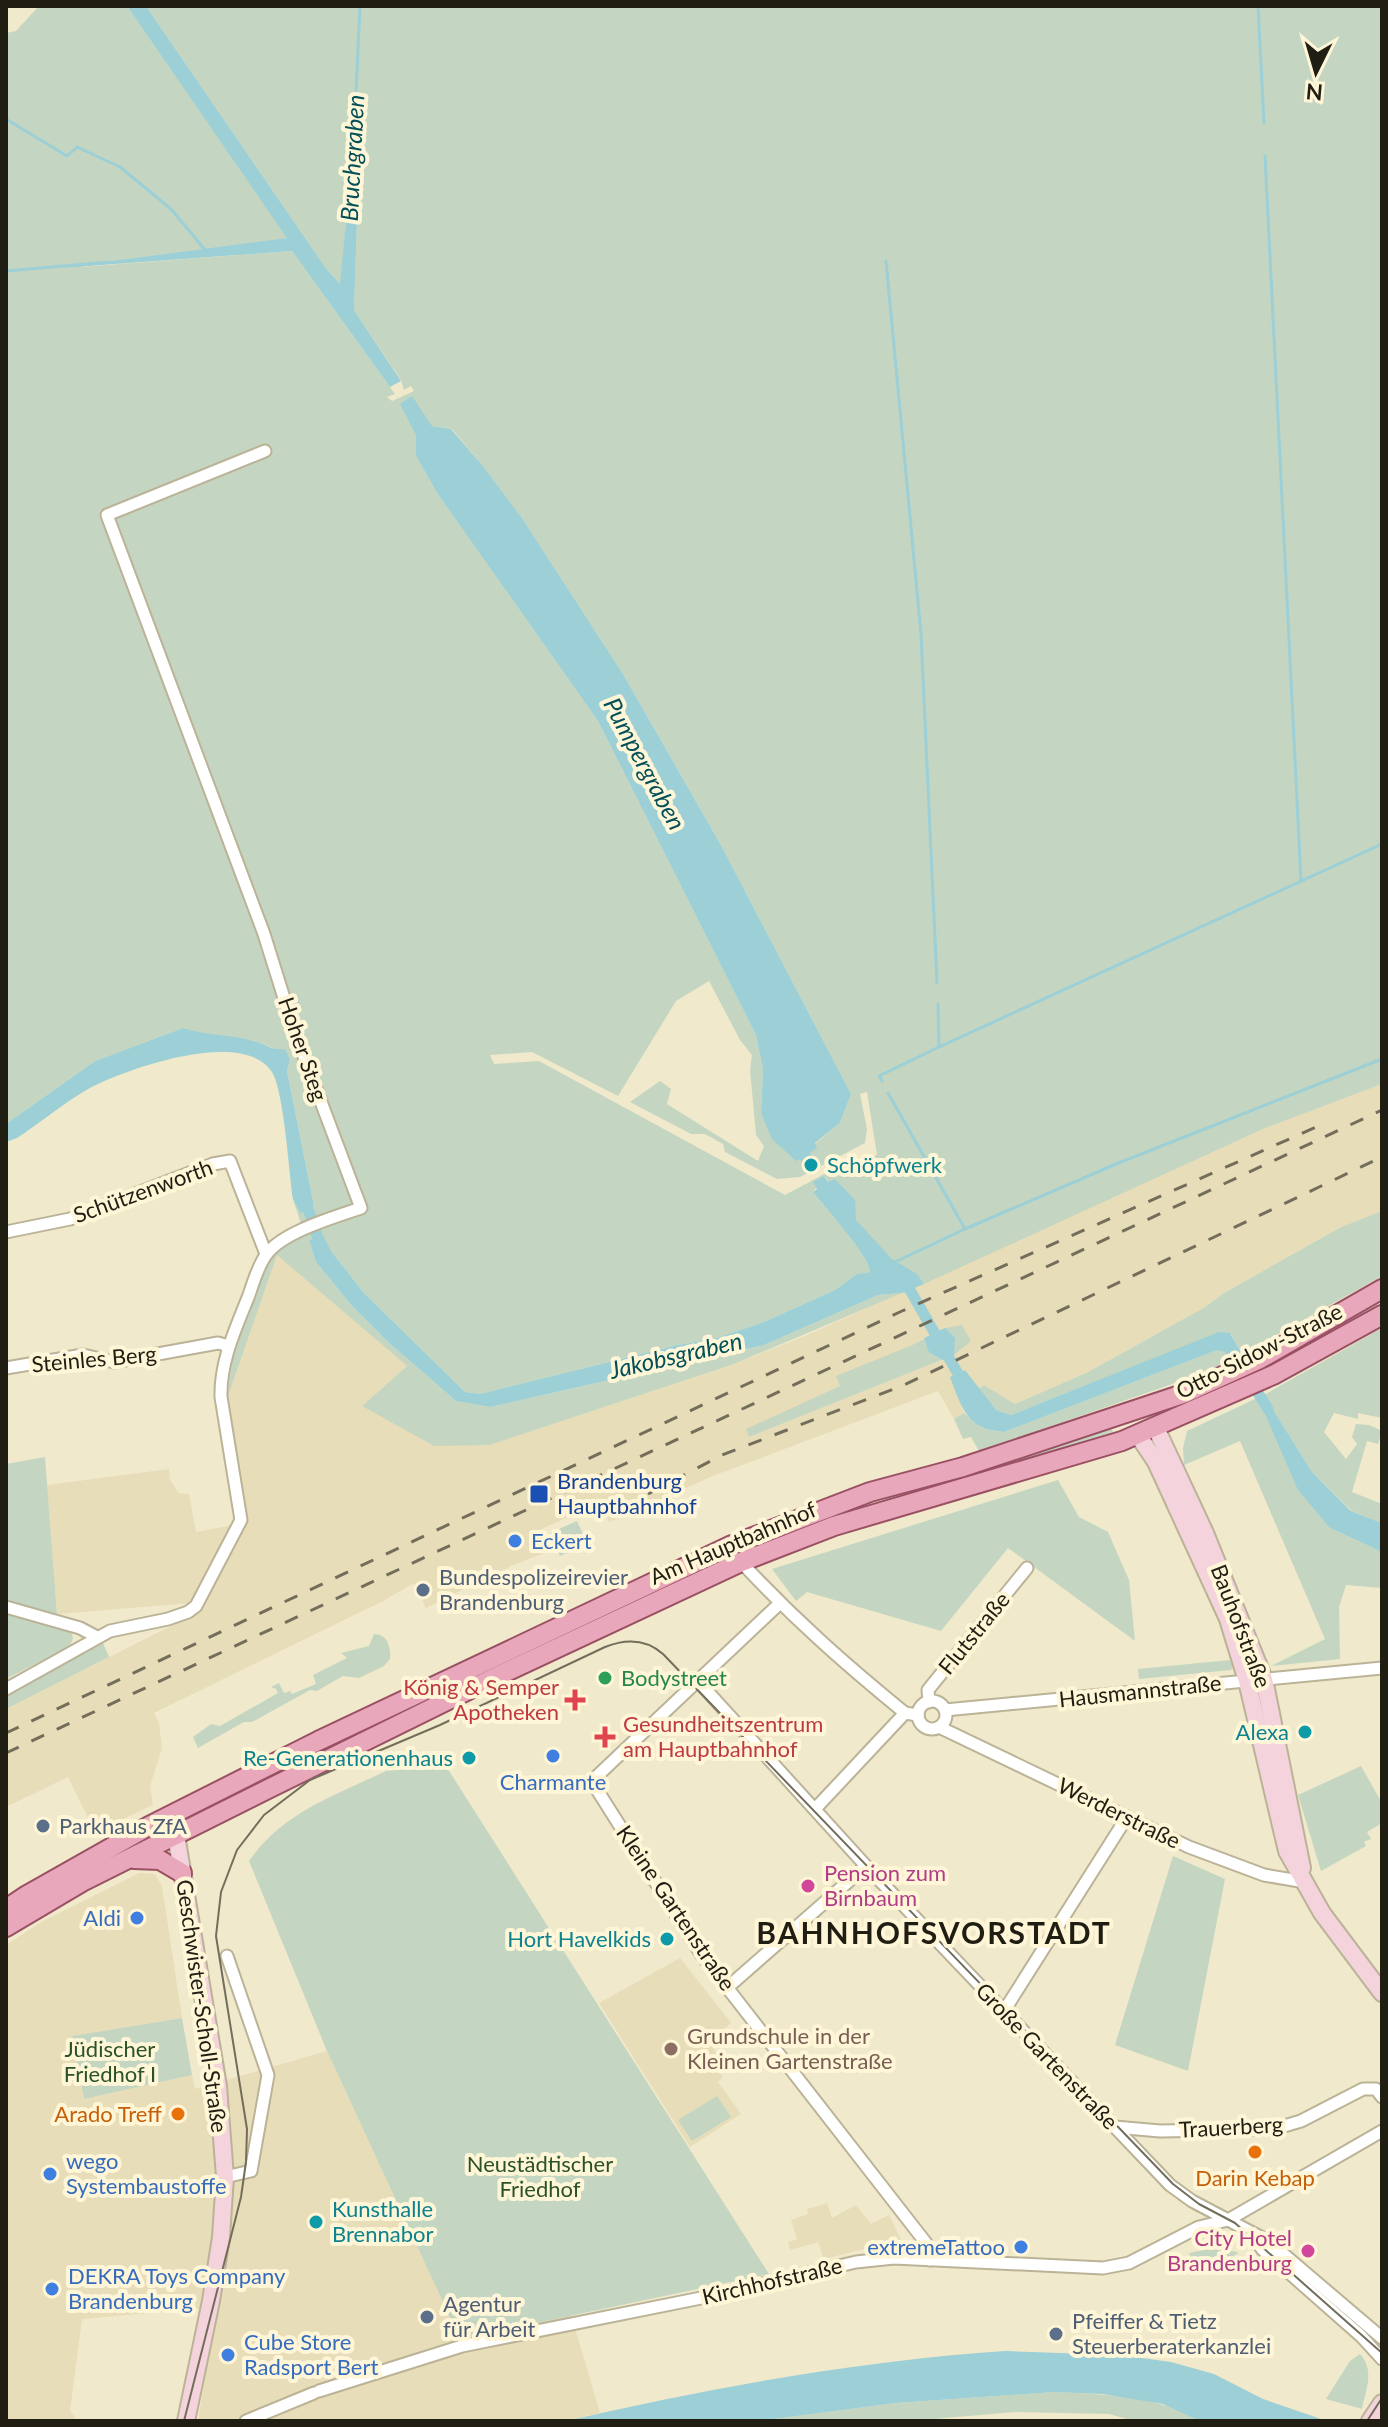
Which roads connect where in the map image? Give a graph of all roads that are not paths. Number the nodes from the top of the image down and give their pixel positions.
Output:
1 (265, 451) dead end
2 (6, 1232) edge
3 (266, 1254) junction
4 (1382, 1289) edge
5 (1382, 1315) edge
6 (229, 1346) junction
7 (6, 1368) edge
8 (1139, 1410) junction
9 (1156, 1428) junction
10 (1138, 1435) junction
11 (870, 1492) junction
12 (877, 1514) junction
13 (732, 1545) junction
14 (741, 1562) junction
15 (1027, 1568) dead end
16 (779, 1604) junction
17 (6, 1607) edge
18 (97, 1637) junction
19 (1382, 1668) edge
20 (1256, 1680) junction
21 (698, 1681) junction
22 (6, 1689) edge
23 (929, 1702) junction
24 (945, 1710) junction
25 (905, 1713) junction
26 (918, 1715) junction
27 (939, 1727) junction
28 (815, 1809) junction
29 (172, 1814) junction
30 (1127, 1817) junction
31 (176, 1835) junction
32 (120, 1863) junction
33 (866, 1866) junction
34 (182, 1873) junction
35 (1305, 1882) junction
36 (6, 1909) edge
37 (6, 1927) edge
38 (227, 1956) dead end
39 (728, 1987) junction
40 (1382, 1993) edge
41 (1004, 2011) junction
42 (1382, 2097) edge
43 (1115, 2127) junction
44 (1382, 2131) edge
45 (225, 2177) junction
46 (1227, 2220) junction
47 (1251, 2232) junction
48 (930, 2260) junction
49 (1361, 2336) junction
50 (1382, 2338) edge
51 (1382, 2359) edge
52 (1382, 2403) edge
53 (186, 2421) edge
54 (246, 2421) edge
55 (1370, 2421) edge

1 - 3 street, Hoher Steg
2 - 3 street, Schützenworth
3 - 6 street
4 - 8 main road, Otto-Sidow-Straße
5 - 9 main road, Otto-Sidow-Straße
6 - 7 street, Steinles Berg
6 - 18 street
8 - 9 main road
8 - 10 main road
8 - 11 main road, Am Hauptbahnhof
9 - 10 main road, Am Hauptbahnhof
9 - 20 street, Bauhofstraße
10 - 12 main road, Am Hauptbahnhof
10 - 20 street, Bauhofstraße
11 - 12 main road
11 - 13 main road, Am Hauptbahnhof
12 - 14 main road, Am Hauptbahnhof
13 - 14 main road
13 - 29 main road, Am Hauptbahnhof
14 - 16 street
14 - 31 main road, Am Hauptbahnhof
15 - 23 street, Flutstraße
16 - 21 street
16 - 25 street
17 - 18 street
18 - 22 street
19 - 20 street, Hausmannstraße
20 - 24 street, Hausmannstraße
20 - 35 street, Bauhofstraße
21 - 28 street, Große Gartenstraße
21 - 39 street, Kleine Gartenstraße
23 - 24 street
23 - 26 street
24 - 27 street
25 - 26 street
25 - 28 street
26 - 27 street, Werderstraße
27 - 30 street, Werderstraße
28 - 33 street, Große Gartenstraße
29 - 31 main road
29 - 36 main road, Am Hauptbahnhof
30 - 35 street, Werderstraße
30 - 41 street
31 - 32 main road, Am Hauptbahnhof
31 - 34 street, Geschwister-Scholl-Straße
32 - 34 main road
32 - 37 main road, Am Hauptbahnhof
33 - 39 street
33 - 41 street, Große Gartenstraße
34 - 45 street, Geschwister-Scholl-Straße
35 - 40 street, Bauhofstraße
38 - 45 street, Geschwister-Scholl-Straße
39 - 48 street, Kleine Gartenstraße
41 - 43 street, Große Gartenstraße
42 - 43 street, Trauerberg
43 - 46 street, Große Gartenstraße
44 - 46 street
45 - 53 street, Geschwister-Scholl-Straße
46 - 47 street, Große Gartenstraße
46 - 48 street, Kirchhofstraße
47 - 49 street, Große Gartenstraße
47 - 50 street, Große Gartenstraße
48 - 54 street, Kirchhofstraße
49 - 50 street, Große Gartenstraße
49 - 51 street, Große Gartenstraße
52 - 55 street

